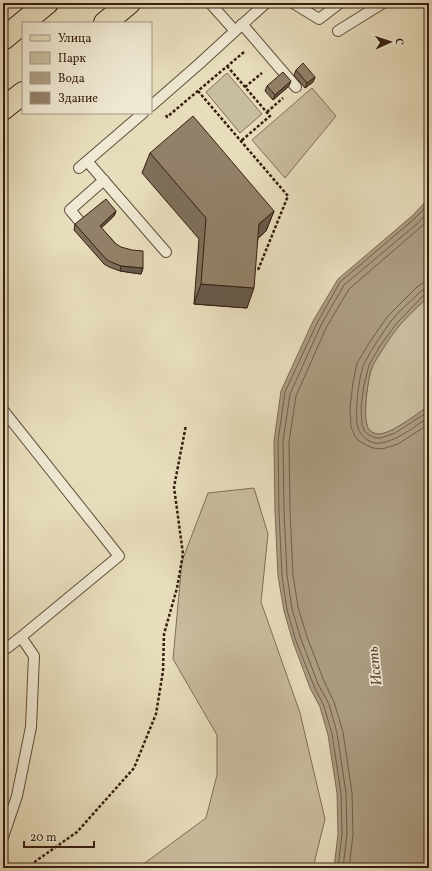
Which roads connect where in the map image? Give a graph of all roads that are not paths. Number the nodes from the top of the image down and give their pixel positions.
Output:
1 (47, 3) edge
2 (129, 3) edge
3 (210, 3) edge
4 (266, 3) edge
5 (293, 3) edge
6 (340, 3) edge
7 (383, 3) edge
8 (24, 22) edge
9 (106, 22) edge
10 (22, 23) edge
11 (238, 28) junction
12 (338, 31) dead end
13 (3, 39) edge
14 (296, 87) road end
15 (22, 94) edge
16 (152, 105) edge
17 (3, 110) edge
18 (141, 114) edge
19 (88, 160) junction
20 (79, 168) dead end
21 (104, 180) junction
22 (81, 223) edge
23 (166, 252) dead end
24 (3, 410) edge
25 (21, 637) junction
26 (7, 648) dead end
27 (3, 837) edge

1 - 8 main road
2 - 9 main road
3 - 11 lane
4 - 11 lane
5 - 6 lane
7 - 12 lane
10 - 13 main road
11 - 14 lane
11 - 16 lane
15 - 17 main road
18 - 19 lane
19 - 20 lane
19 - 21 lane
21 - 22 lane
21 - 23 lane
24 - 25 lane
25 - 26 lane
25 - 27 lane

